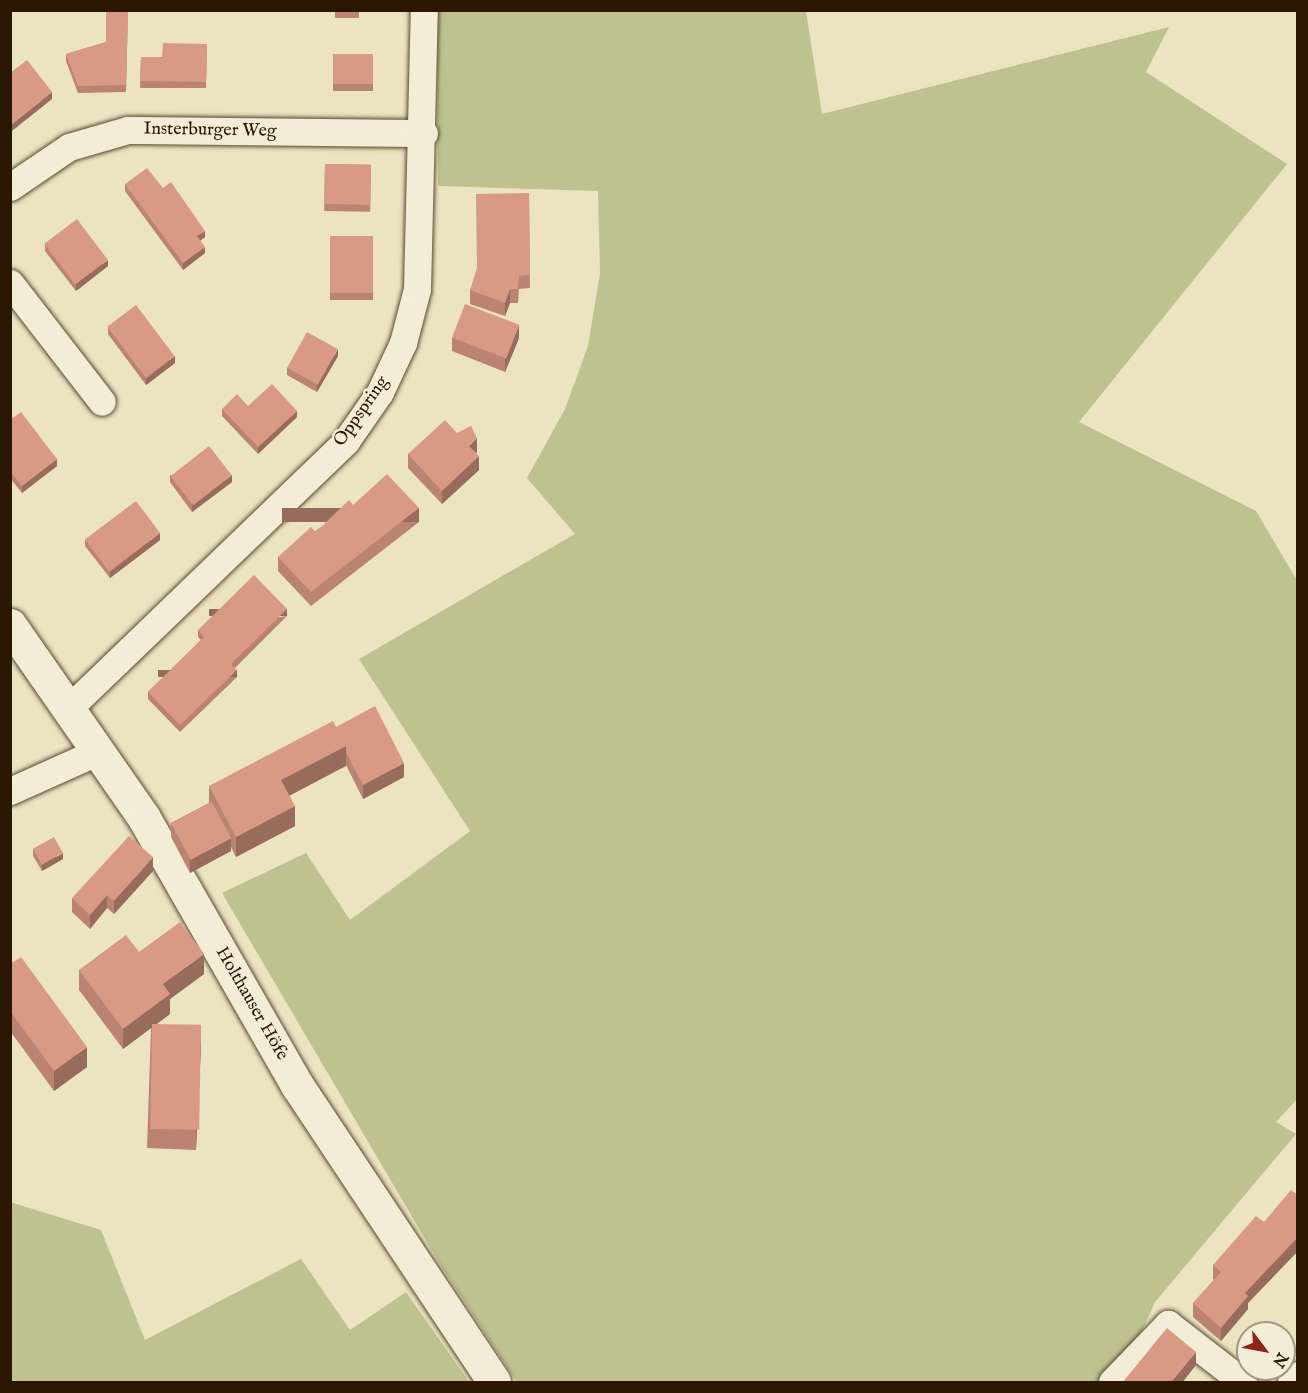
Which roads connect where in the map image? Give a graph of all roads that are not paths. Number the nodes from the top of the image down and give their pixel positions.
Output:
1 (424, 10) edge
2 (424, 134) junction
3 (10, 187) edge
4 (10, 283) edge
5 (102, 402) dead end
6 (10, 624) edge
7 (70, 706) junction
8 (99, 751) junction
9 (10, 791) edge
10 (1298, 1375) edge
11 (494, 1383) edge
12 (1112, 1383) edge
13 (1243, 1383) edge
14 (1291, 1383) edge

1 - 2 street, Oppspring
2 - 3 street, Insterburger Weg
2 - 7 street, Oppspring
4 - 5 street
6 - 7 street, Holthauser Höfe
7 - 8 street, Holthauser Höfe
8 - 9 street
8 - 11 street, Holthauser Höfe
10 - 14 street
12 - 13 street

